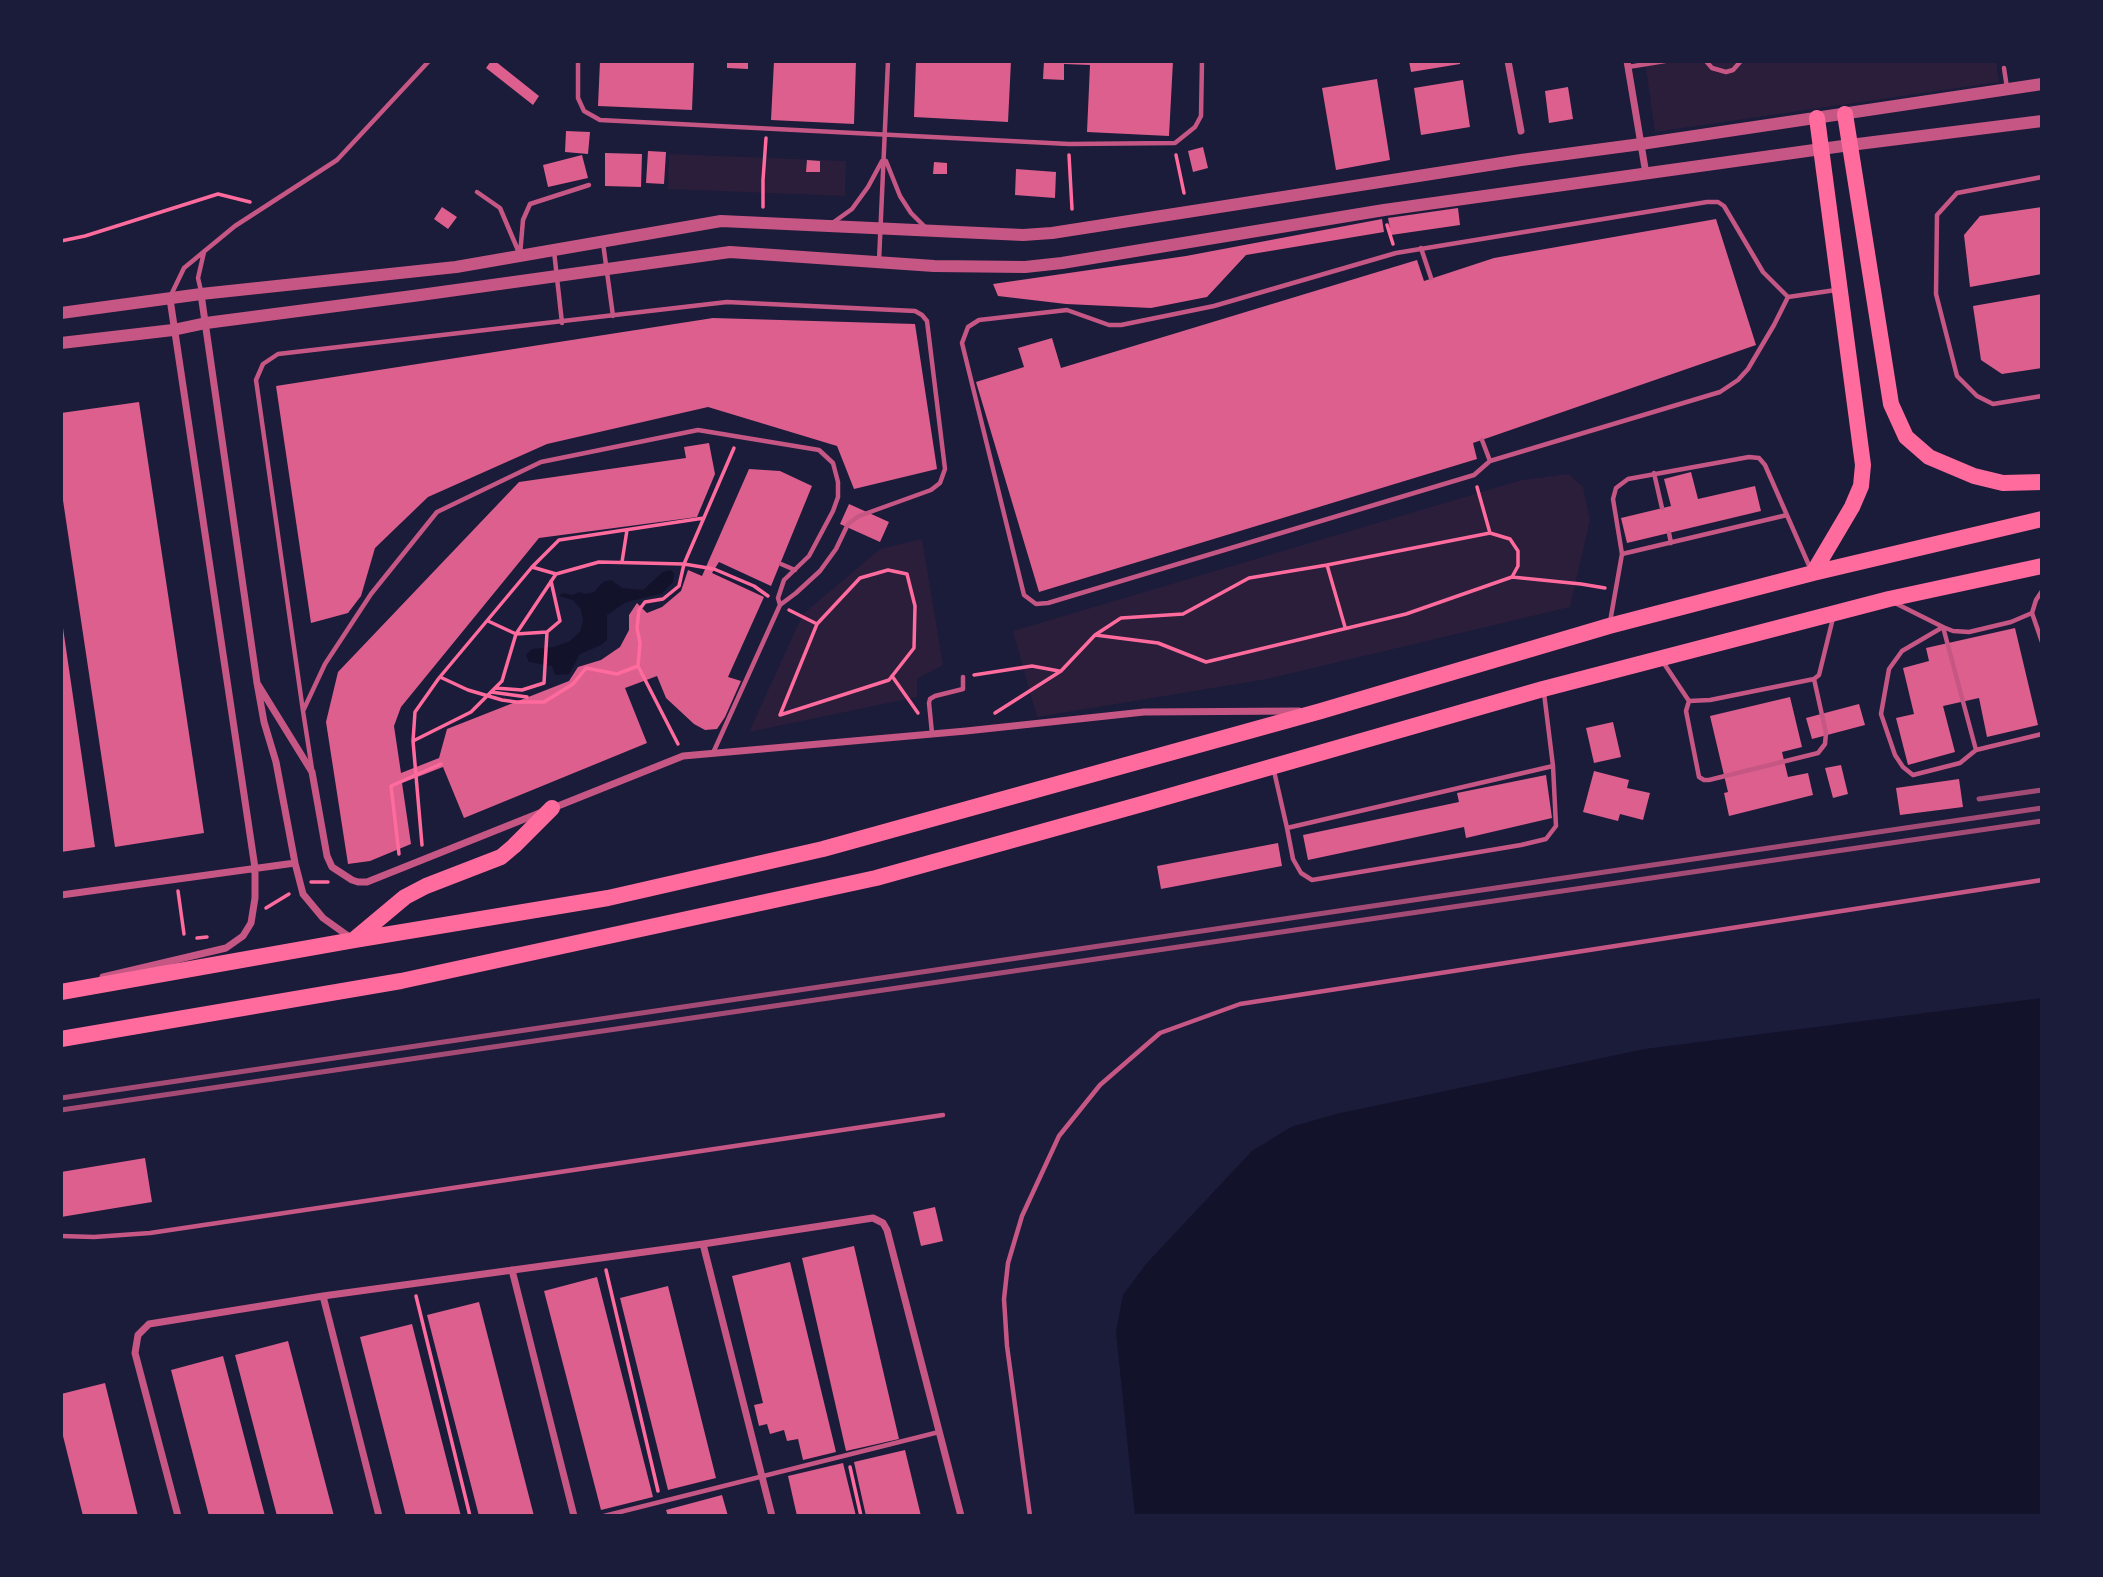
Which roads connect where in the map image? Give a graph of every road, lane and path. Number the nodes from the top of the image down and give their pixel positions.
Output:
1 (429, 61) edge
2 (578, 61) edge
3 (888, 61) edge
4 (1202, 61) edge
5 (1508, 61) edge
6 (1665, 61) edge
7 (1706, 61) edge
8 (1741, 61) edge
9 (1627, 64) edge
10 (2004, 68) dead end
11 (2042, 84) edge
12 (2007, 89) junction
13 (1845, 114) junction
14 (1817, 118) junction
15 (2042, 121) edge
16 (766, 128) junction
17 (1521, 131) dead end
18 (885, 134) junction
19 (1069, 144) junction
20 (1641, 144) junction
21 (1850, 145) junction
22 (1821, 149) junction
23 (884, 157) junction
24 (1176, 164) dead end
25 (1646, 174) junction
26 (2042, 177) edge
27 (589, 185) dead end
28 (477, 192) dead end
29 (1184, 192) dead end
30 (265, 206) junction
31 (1072, 209) dead end
32 (1384, 210) junction
33 (764, 223) junction
34 (828, 226) junction
35 (881, 228) junction
36 (927, 230) junction
37 (61, 241) edge
38 (603, 242) junction
39 (1421, 248) junction
40 (554, 250) junction
41 (204, 251) junction
42 (1396, 253) junction
43 (520, 256) junction
44 (879, 262) junction
45 (607, 269) junction
46 (557, 276) junction
47 (1431, 278) dead end
48 (1841, 289) junction
49 (201, 294) junction
50 (1788, 297) junction
51 (170, 299) junction
52 (61, 313) edge
53 (613, 316) junction
54 (206, 323) junction
55 (562, 323) junction
56 (173, 330) junction
57 (61, 342) edge
58 (2042, 396) edge
59 (1482, 440) dead end
60 (734, 448) dead end
61 (1490, 461) junction
62 (1654, 473) junction
63 (1474, 475) junction
64 (2042, 482) edge
65 (1662, 508) dead end
66 (1787, 515) junction
67 (704, 518) junction
68 (2042, 519) edge
69 (627, 530) junction
70 (1490, 533) junction
71 (1668, 533) dead end
72 (1671, 543) junction
73 (1622, 554) junction
74 (622, 563) junction
75 (684, 564) junction
76 (781, 564) dead end
77 (1327, 565) junction
78 (2042, 566) edge
79 (532, 567) junction
80 (795, 570) junction
81 (1812, 573) junction
82 (556, 574) junction
83 (1512, 577) junction
84 (551, 581) junction
85 (754, 586) dead end
86 (1617, 590) junction
87 (2042, 591) edge
88 (1889, 599) junction
89 (780, 605) junction
90 (2032, 613) junction
91 (1835, 614) junction
92 (800, 617) dead end
93 (487, 621) junction
94 (817, 624) junction
95 (1609, 626) junction
96 (1943, 627) junction
97 (1345, 628) junction
98 (547, 632) junction
99 (516, 634) junction
100 (1094, 635) junction
101 (2042, 642) edge
102 (1660, 658) junction
103 (638, 666) junction
104 (1061, 671) junction
105 (892, 676) junction
106 (440, 677) junction
107 (963, 677) joint
108 (1814, 680) junction
109 (257, 683) junction
110 (1543, 689) junction
111 (491, 692) junction
112 (527, 697) dead end
113 (1689, 701) junction
114 (303, 711) junction
115 (1321, 711) junction
116 (931, 722) junction
117 (966, 732) junction
118 (932, 733) junction
119 (674, 734) dead end
120 (2042, 734) edge
121 (413, 741) junction
122 (1976, 750) junction
123 (712, 754) junction
124 (1273, 766) junction
125 (1553, 766) junction
126 (312, 772) junction
127 (552, 808) junction
128 (1287, 828) junction
129 (424, 861) junction
130 (295, 863) junction
131 (255, 868) junction
132 (176, 878) junction
133 (2042, 880) edge
134 (61, 895) edge
135 (184, 934) dead end
136 (354, 940) junction
137 (61, 989) edge
138 (61, 1039) edge
139 (943, 1115) dead end
140 (61, 1236) edge
141 (703, 1244) junction
142 (603, 1258) junction
143 (512, 1270) junction
144 (413, 1284) junction
145 (323, 1296) junction
146 (941, 1432) junction
147 (848, 1455) junction
148 (762, 1476) junction
149 (660, 1502) junction
150 (178, 1516) edge
151 (379, 1516) edge
152 (470, 1516) edge
153 (575, 1516) edge
154 (604, 1516) edge
155 (772, 1516) edge
156 (861, 1516) edge
157 (961, 1516) edge
158 (1030, 1516) edge

1 - 30 lane
2 - 16 lane
3 - 18 lane
4 - 19 lane
5 - 17 street
6 - 9 lane
7 - 8 lane
9 - 20 street
10 - 12 lane
11 - 12 street
12 - 13 street
13 - 14 street
13 - 21 highway
14 - 20 street
14 - 22 highway
15 - 21 street
16 - 18 lane
16 - 33 path
18 - 19 lane
18 - 23 lane
19 - 31 path
20 - 25 street
20 - 36 street
21 - 22 street
21 - 64 highway
22 - 25 street
22 - 48 highway
23 - 34 lane
23 - 35 lane
23 - 36 lane
24 - 29 path
25 - 32 street
26 - 58 lane
27 - 43 lane
28 - 43 lane
30 - 37 path
30 - 41 lane
32 - 42 path
32 - 44 street
33 - 34 street
33 - 38 street
34 - 35 street
35 - 36 street
35 - 44 lane
38 - 40 street
38 - 45 lane
39 - 42 lane
39 - 47 lane
39 - 50 lane
40 - 43 street
40 - 46 lane
41 - 49 lane
41 - 51 lane
42 - 63 lane
43 - 49 street
44 - 45 street
45 - 46 street
45 - 53 lane
46 - 54 street
46 - 55 lane
48 - 50 lane
48 - 81 highway
49 - 51 street
49 - 54 street
50 - 61 lane
51 - 52 street
51 - 56 street
53 - 55 lane
53 - 89 lane
54 - 56 street
54 - 109 street
55 - 114 lane
56 - 57 street
56 - 131 street
59 - 61 lane
60 - 67 path
61 - 63 lane
62 - 65 lane
62 - 66 lane
62 - 73 lane
63 - 70 path
66 - 72 lane
66 - 81 lane
67 - 69 path
67 - 75 path
68 - 81 highway
69 - 74 path
69 - 79 path
70 - 77 path
70 - 83 path
71 - 72 lane
72 - 73 lane
73 - 86 lane
74 - 75 path
74 - 82 path
75 - 85 path
75 - 103 path
76 - 80 lane
77 - 97 path
77 - 100 path
78 - 88 highway
79 - 82 path
79 - 93 path
80 - 89 lane
80 - 114 lane
81 - 95 highway
82 - 84 path
83 - 86 path
83 - 97 path
84 - 98 path
84 - 99 path
86 - 95 lane
87 - 90 lane
88 - 91 highway
88 - 96 lane
89 - 123 lane
90 - 96 lane
90 - 101 lane
91 - 102 highway
91 - 108 lane
92 - 94 path
93 - 99 path
93 - 106 path
94 - 105 path
94 - 105 path
95 - 115 highway
96 - 122 lane
96 - 122 lane
97 - 100 path
98 - 99 path
98 - 111 path
99 - 111 path
100 - 104 path
102 - 110 highway
102 - 113 lane
103 - 111 path
103 - 119 path
104 - 107 path
104 - 117 path
105 - 116 path
106 - 111 path
106 - 121 path
107 - 116 lane
108 - 113 lane
108 - 113 lane
109 - 126 street
109 - 130 street
110 - 124 highway
110 - 125 lane
111 - 112 path
111 - 121 path
114 - 126 lane
115 - 117 street
115 - 136 highway
116 - 118 lane
117 - 118 street
118 - 123 street
120 - 122 lane
121 - 129 path
123 - 127 street
124 - 128 lane
124 - 138 highway
125 - 128 lane
125 - 128 lane
126 - 129 street
127 - 129 street
127 - 136 highway
130 - 131 street
130 - 136 street
131 - 132 street
131 - 137 street
132 - 134 street
132 - 135 path
133 - 158 lane
136 - 137 highway
139 - 140 lane
141 - 142 street
141 - 146 street
141 - 148 street
142 - 143 street
142 - 149 path
143 - 144 street
143 - 153 street
144 - 145 street
144 - 152 path
145 - 150 street
145 - 151 street
146 - 147 lane
146 - 157 street
147 - 148 lane
147 - 156 path
148 - 149 lane
148 - 155 street
149 - 154 lane

